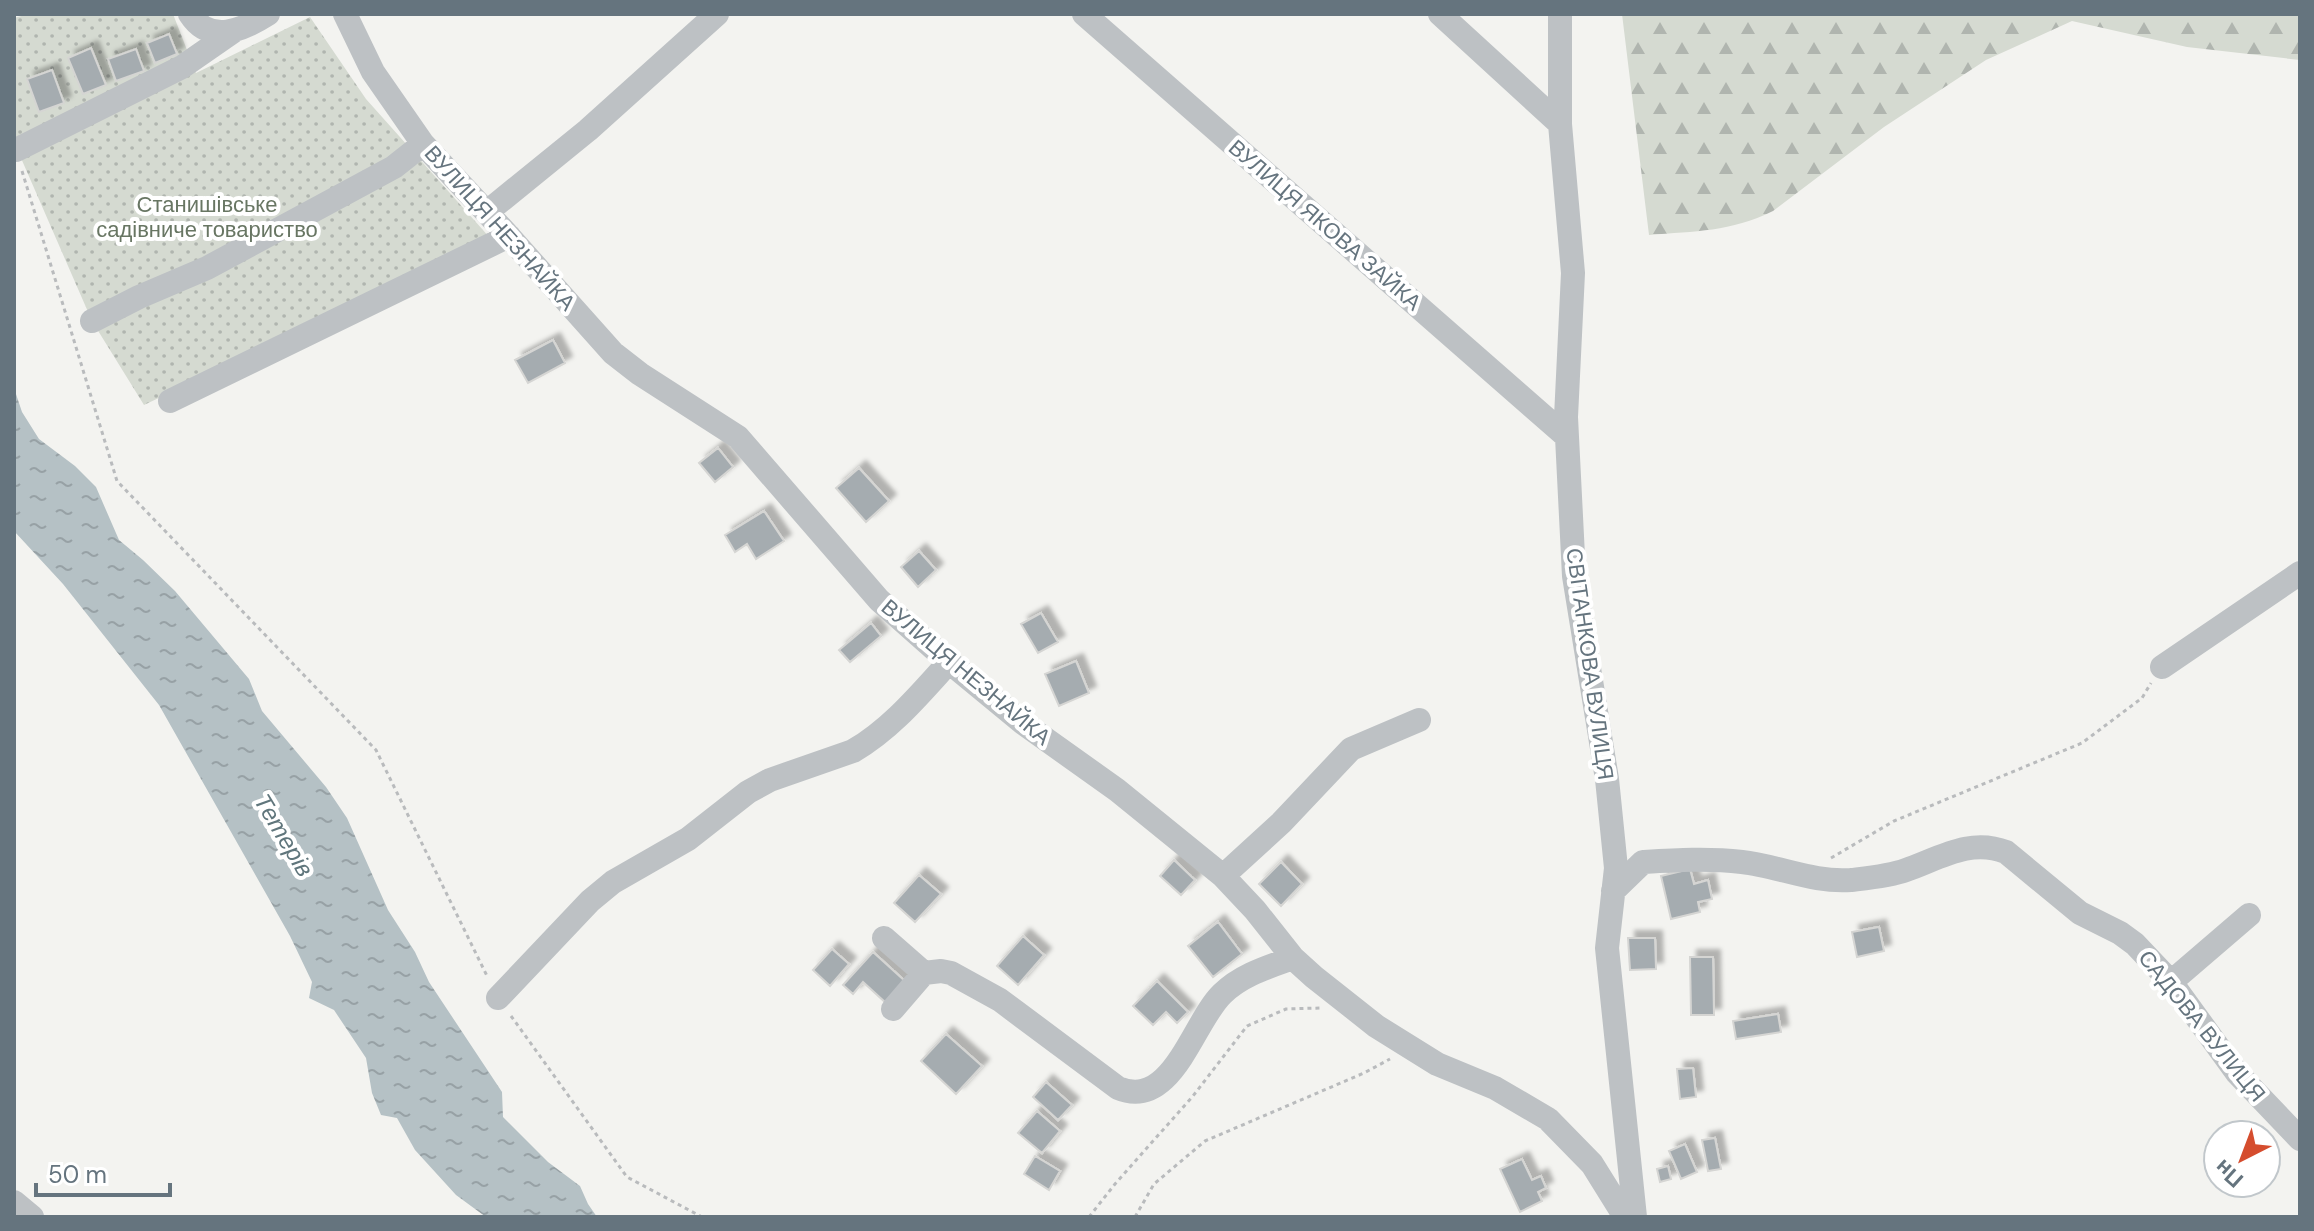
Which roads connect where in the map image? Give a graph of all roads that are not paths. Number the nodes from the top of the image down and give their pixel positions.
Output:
1 (268, 14) edge
2 (345, 14) edge
3 (717, 14) edge
4 (1084, 14) edge
5 (1440, 14) edge
6 (1560, 14) edge
7 (194, 20) edge
8 (231, 33) junction
9 (201, 55) junction
10 (1560, 124) junction
11 (423, 144) junction
12 (16, 150) edge
13 (487, 212) junction
14 (509, 236) junction
15 (92, 321) dead end
16 (170, 401) dead end
17 (1566, 436) junction
18 (2300, 573) edge
19 (949, 662) junction
20 (2162, 667) road end
21 (1419, 720) dead end
22 (1223, 876) junction
23 (1613, 891) junction
24 (2249, 915) dead end
25 (884, 938) dead end
26 (1293, 958) junction
27 (924, 973) junction
28 (2171, 982) junction
29 (498, 998) road end
30 (893, 1009) dead end
31 (2300, 1139) edge
32 (14, 1202) edge
33 (32, 1217) edge
34 (1625, 1217) edge
35 (1635, 1217) edge

1 - 8 street
2 - 11 street, ВУЛИЦЯ НЕЗНАЙКА
3 - 13 street
4 - 17 street, ВУЛИЦЯ ЯКОВА ЗАЙКА
5 - 10 street
6 - 10 street, СВІТАНКОВА ВУЛИЦЯ
7 - 8 street
7 - 9 street
8 - 9 street
9 - 12 street
10 - 17 street, СВІТАНКОВА ВУЛИЦЯ
11 - 13 street, ВУЛИЦЯ НЕЗНАЙКА
11 - 15 street
13 - 14 street, ВУЛИЦЯ НЕЗНАЙКА
14 - 16 street
14 - 19 street, ВУЛИЦЯ НЕЗНАЙКА
17 - 23 street, СВІТАНКОВА ВУЛИЦЯ
18 - 20 street
19 - 22 street, ВУЛИЦЯ НЕЗНАЙКА
19 - 29 street
21 - 22 street
22 - 26 street, ВУЛИЦЯ НЕЗНАЙКА
23 - 28 street, САДОВА ВУЛИЦЯ
23 - 35 street, СВІТАНКОВА ВУЛИЦЯ
24 - 28 street
25 - 27 street
26 - 27 street
26 - 34 street, ВУЛИЦЯ НЕЗНАЙКА
27 - 30 street
28 - 31 street, САДОВА ВУЛИЦЯ
32 - 33 street

